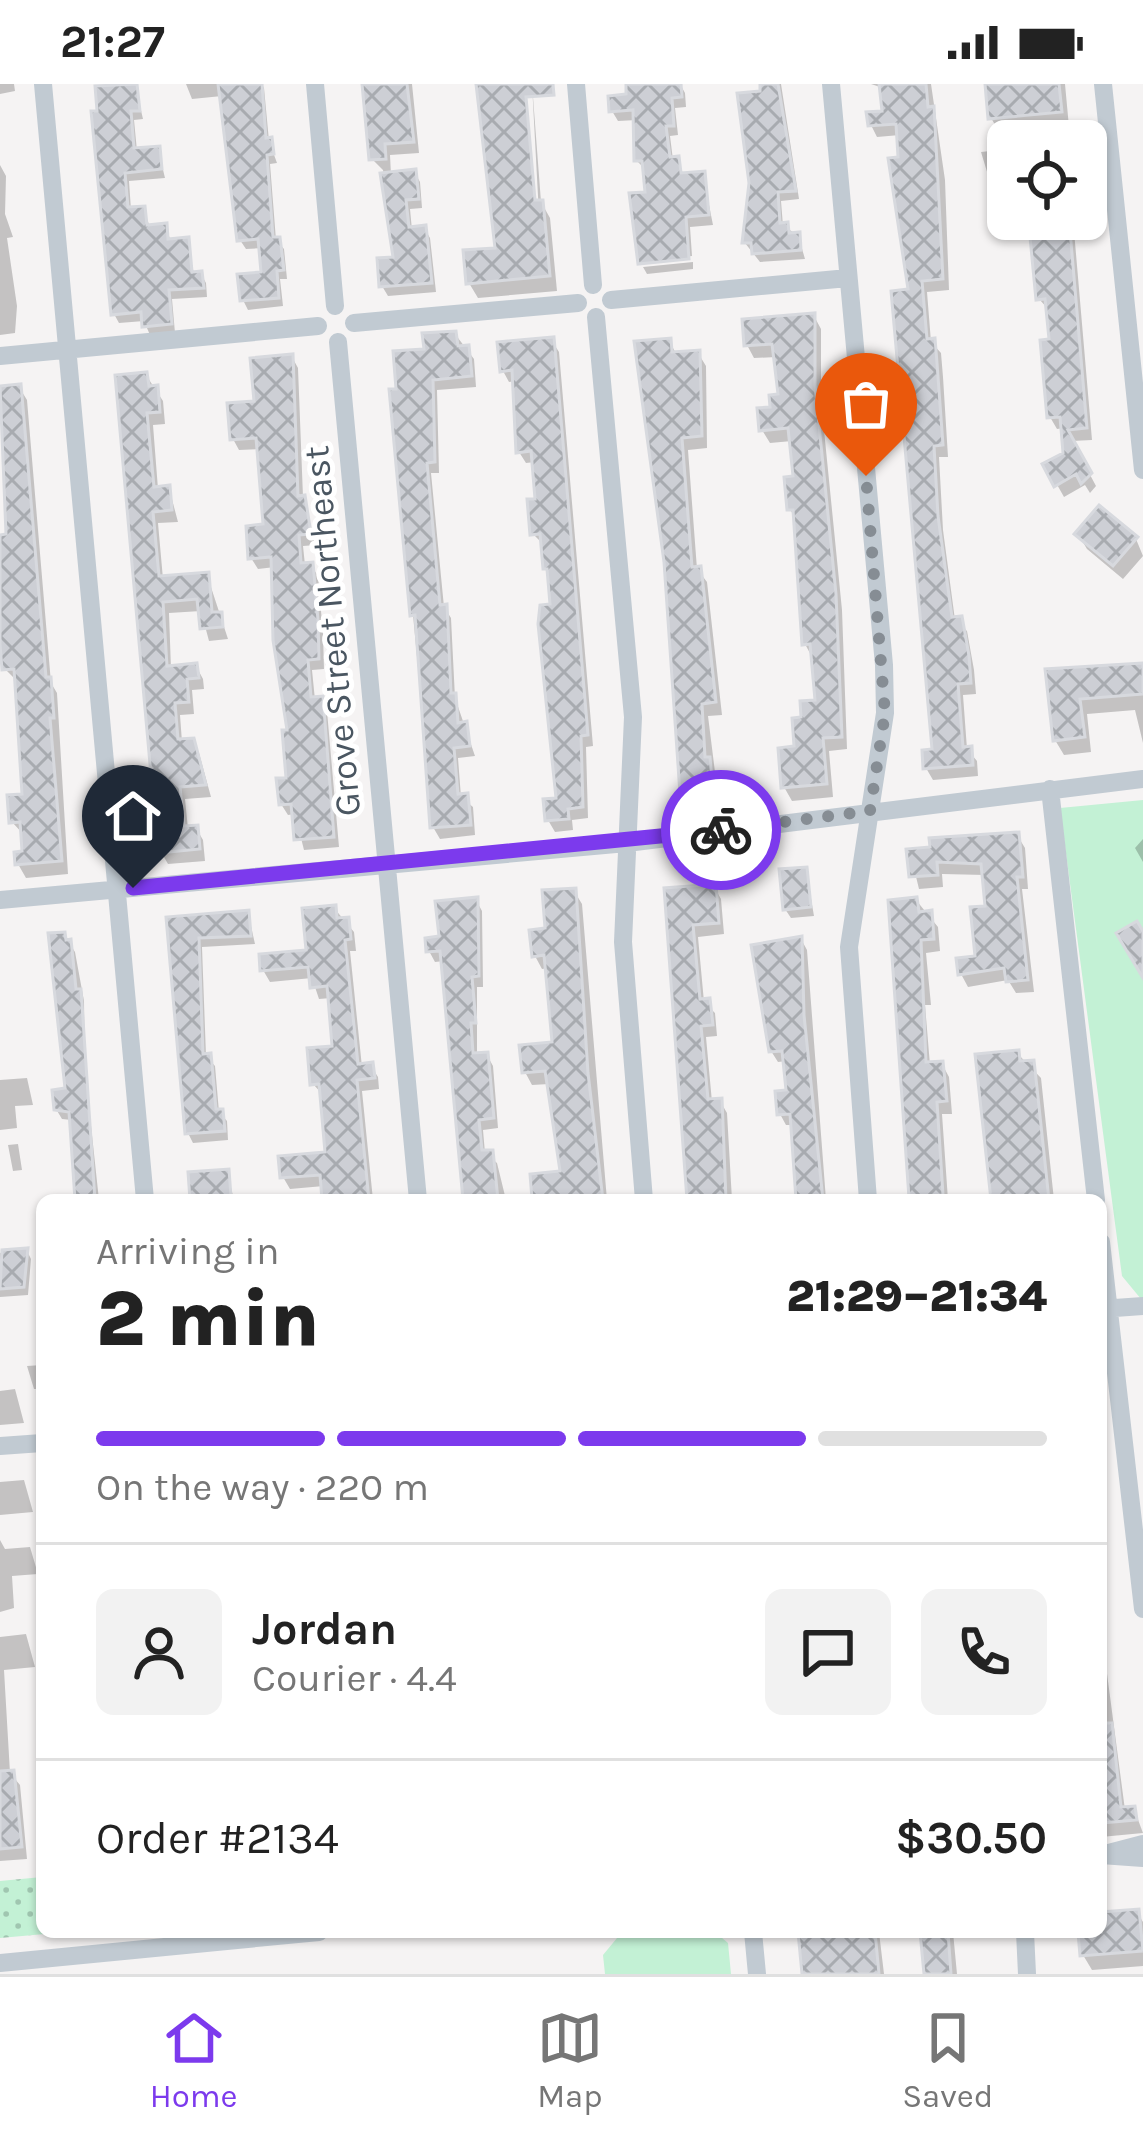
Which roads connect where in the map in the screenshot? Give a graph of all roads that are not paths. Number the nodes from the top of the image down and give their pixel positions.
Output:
1 (43, 84) edge
2 (315, 84) edge
3 (576, 84) edge
4 (831, 84) edge
5 (1103, 84) edge
6 (1143, 248) edge
7 (1120, 250) junction
8 (848, 278) junction
9 (593, 285) junction
10 (611, 300) junction
11 (578, 303) junction
12 (335, 306) junction
13 (596, 317) junction
14 (355, 323) junction
15 (318, 326) junction
16 (338, 342) junction
17 (65, 350) junction
18 (0, 356) edge
19 (1143, 470) edge
20 (1143, 779) edge
21 (1050, 789) junction
22 (870, 811) junction
23 (627, 843) junction
24 (387, 866) junction
25 (116, 890) junction
26 (0, 900) edge
27 (144, 1194) edge
28 (417, 1194) edge
29 (643, 1194) edge
30 (868, 1194) edge
31 (1095, 1194) edge
32 (1143, 1306) edge
33 (1107, 1308) edge
34 (1107, 1324) edge
35 (36, 1443) edge
36 (0, 1446) edge
37 (1143, 1609) edge
38 (1143, 1844) edge
39 (1107, 1853) edge
40 (1107, 1855) edge
41 (1143, 1858) edge
42 (202, 1938) edge
43 (754, 1938) edge
44 (1024, 1938) edge
45 (0, 1963) edge
46 (757, 1974) edge
47 (1027, 1974) edge

1 - 17 street
2 - 12 street
3 - 9 street
4 - 8 street
5 - 7 street
6 - 7 street
7 - 19 street
8 - 10 street
8 - 22 street
9 - 10 street
9 - 11 street
10 - 13 street
11 - 13 street
11 - 14 street
12 - 14 street
12 - 15 street
13 - 23 street
14 - 16 street
15 - 16 street
15 - 17 street
16 - 24 street, Grove Street Northeast
17 - 18 street
17 - 25 street
20 - 21 street
21 - 22 street
21 - 31 street
22 - 23 street
22 - 30 street
23 - 24 street
23 - 29 street
24 - 25 street
24 - 28 street, Grove Street Northeast
25 - 26 street
25 - 27 street
32 - 33 street
34 - 37 street
35 - 36 street
38 - 39 street
40 - 41 street
42 - 45 street
43 - 46 street
44 - 47 street

